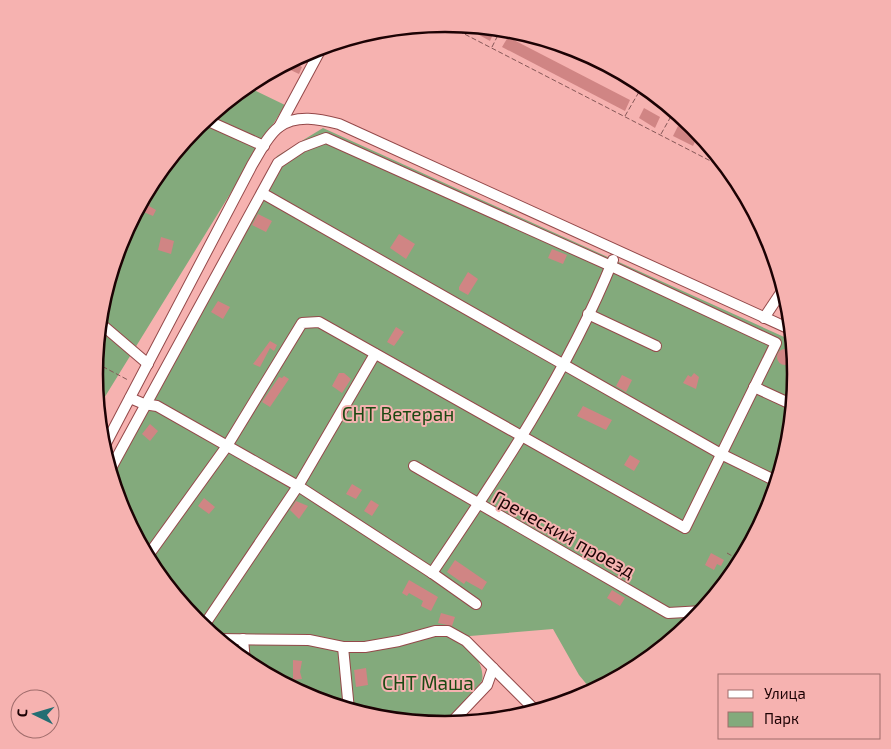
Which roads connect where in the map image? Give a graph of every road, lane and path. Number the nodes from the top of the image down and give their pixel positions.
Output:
1 (463, 33) edge
2 (498, 36) edge
3 (492, 48) junction
4 (316, 59) edge
5 (639, 92) edge
6 (625, 116) junction
7 (671, 117) edge
8 (214, 123) edge
9 (279, 127) junction
10 (660, 135) junction
11 (264, 146) junction
12 (714, 163) edge
13 (262, 192) junction
14 (616, 252) junction
15 (611, 266) junction
16 (778, 296) edge
17 (588, 314) junction
18 (764, 318) junction
19 (784, 327) edge
20 (106, 328) edge
21 (656, 346) dead end
22 (375, 354) junction
23 (148, 364) junction
24 (564, 365) junction
25 (103, 366) edge
26 (127, 380) dead end
27 (754, 387) junction
28 (130, 398) junction
29 (787, 402) edge
30 (147, 405) junction
31 (521, 435) junction
32 (109, 437) edge
33 (227, 446) junction
34 (721, 454) junction
35 (115, 462) edge
36 (414, 466) dead end
37 (771, 478) edge
38 (298, 486) junction
39 (478, 505) junction
40 (152, 550) edge
41 (727, 553) dead end
42 (735, 557) edge
43 (432, 573) junction
44 (476, 604) dead end
45 (692, 611) edge
46 (208, 620) edge
47 (228, 639) edge
48 (244, 639) junction
49 (343, 647) junction
50 (245, 651) edge
51 (493, 668) junction
52 (348, 702) edge
53 (531, 706) edge
54 (458, 716) edge

1 - 3 path
2 - 3 path
3 - 6 path
4 - 9 street
5 - 6 path
6 - 10 path
7 - 10 path
8 - 11 street
9 - 11 street
9 - 14 street
10 - 12 path
11 - 23 street
13 - 15 street
13 - 24 street
13 - 30 street
14 - 15 street
14 - 18 street
15 - 17 street
15 - 27 street
16 - 18 street
17 - 21 street
17 - 24 street
18 - 19 street
20 - 23 street
22 - 31 street
22 - 33 street
22 - 38 street
23 - 28 street
24 - 31 street
24 - 34 street
25 - 26 path
27 - 29 street
27 - 34 street
28 - 30 street
28 - 32 street
30 - 33 street
30 - 35 street
31 - 34 street
31 - 39 street
33 - 38 street
33 - 40 street
34 - 37 street
36 - 39 street, Греческий проезд
38 - 43 street
38 - 46 street
39 - 43 street
39 - 45 street, Греческий проезд
41 - 42 path
43 - 44 street
47 - 48 street
48 - 49 street
48 - 50 street
49 - 51 street
49 - 52 street
51 - 53 street
51 - 54 street

